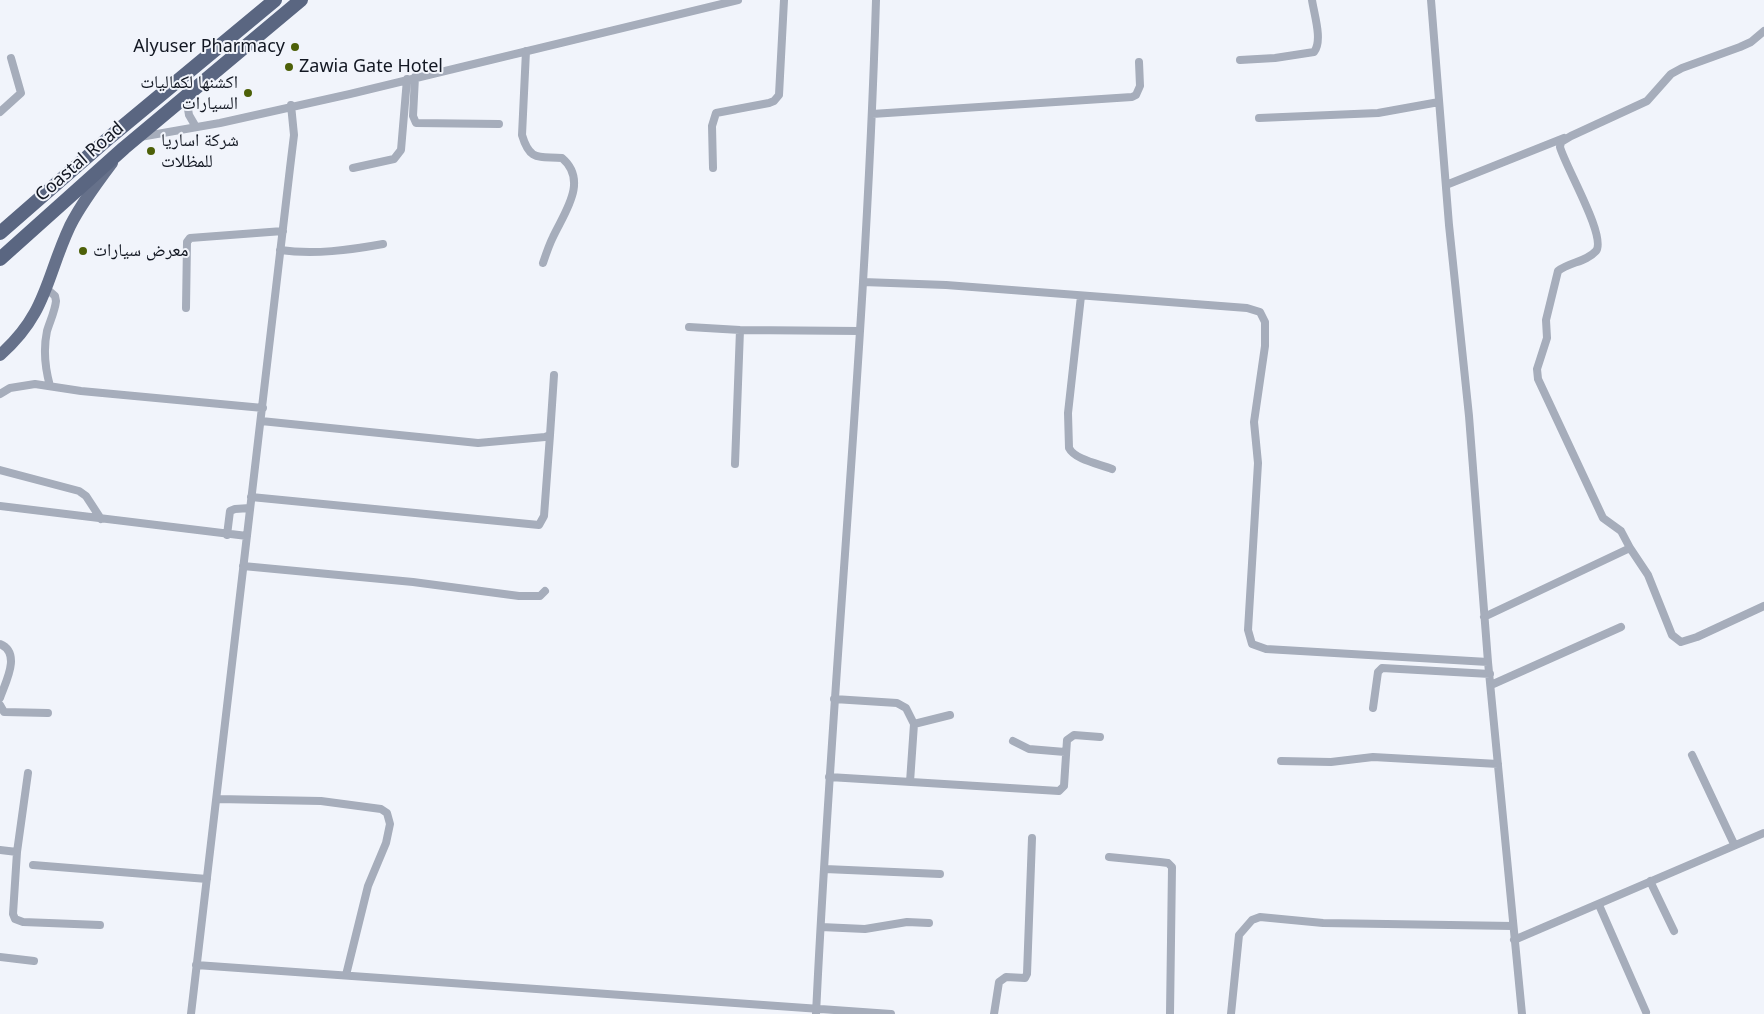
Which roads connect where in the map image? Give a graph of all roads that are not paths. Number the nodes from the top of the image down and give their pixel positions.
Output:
1 (275, 0) edge
2 (301, 0) edge
3 (738, 0) edge
4 (784, 0) edge
5 (876, 0) edge
6 (1312, 0) edge
7 (1431, 0) edge
8 (1764, 31) edge
9 (526, 51) junction
10 (11, 58) dead end
11 (1240, 60) dead end
12 (1140, 62) dead end
13 (411, 78) junction
14 (186, 97) junction
15 (1439, 102) junction
16 (291, 105) junction
17 (0, 112) edge
18 (872, 114) junction
19 (1259, 118) dead end
20 (499, 124) dead end
21 (196, 127) junction
22 (1571, 136) junction
23 (138, 137) junction
24 (124, 148) junction
25 (353, 168) dead end
26 (713, 168) dead end
27 (1446, 185) junction
28 (283, 231) junction
29 (0, 232) edge
30 (383, 244) dead end
31 (280, 250) junction
32 (0, 259) edge
33 (543, 263) dead end
34 (863, 282) junction
35 (47, 289) junction
36 (1081, 296) junction
37 (186, 308) dead end
38 (689, 327) dead end
39 (740, 330) junction
40 (860, 331) junction
41 (0, 355) edge
42 (554, 376) dead end
43 (50, 386) junction
44 (0, 394) edge
45 (262, 408) junction
46 (261, 421) junction
47 (550, 435) junction
48 (735, 464) dead end
49 (1112, 469) dead end
50 (0, 470) edge
51 (252, 497) junction
52 (0, 506) edge
53 (250, 508) junction
54 (101, 520) junction
55 (228, 535) junction
56 (247, 536) junction
57 (1630, 548) junction
58 (243, 566) junction
59 (545, 591) dead end
60 (1764, 606) edge
61 (1484, 616) junction
62 (1621, 627) dead end
63 (0, 644) edge
64 (1488, 662) junction
65 (1490, 674) junction
66 (1491, 685) junction
67 (0, 698) edge
68 (834, 699) junction
69 (0, 705) edge
70 (1373, 708) dead end
71 (48, 713) dead end
72 (950, 714) dead end
73 (914, 724) junction
74 (1100, 737) dead end
75 (1013, 741) dead end
76 (1065, 752) junction
77 (1692, 755) dead end
78 (1281, 761) dead end
79 (1498, 764) junction
80 (28, 773) dead end
81 (828, 777) junction
82 (910, 782) junction
83 (217, 799) junction
84 (1764, 833) edge
85 (1032, 838) dead end
86 (1734, 844) junction
87 (0, 850) edge
88 (17, 852) junction
89 (1109, 857) dead end
90 (33, 866) dead end
91 (825, 869) junction
92 (940, 874) dead end
93 (207, 879) junction
94 (1650, 881) junction
95 (1599, 905) junction
96 (929, 923) dead end
97 (100, 925) dead end
98 (1513, 926) junction
99 (821, 927) junction
100 (1674, 932) dead end
101 (1514, 940) junction
102 (0, 957) edge
103 (34, 960) dead end
104 (196, 965) junction
105 (346, 975) junction
106 (816, 1011) edge
107 (1646, 1012) dead end
108 (190, 1014) edge
109 (891, 1014) edge
110 (994, 1014) edge
111 (1170, 1014) edge
112 (1231, 1014) edge
113 (1522, 1014) edge

1 - 29 highway, Coastal Road
2 - 14 highway, Coastal Road
3 - 9 street
4 - 26 street
5 - 18 street
6 - 11 street
7 - 15 street
8 - 22 street
9 - 13 street
9 - 33 street
10 - 17 street
12 - 18 street
13 - 16 street
13 - 20 street
13 - 25 street
14 - 21 street
14 - 23 highway, Coastal Road
15 - 19 street
15 - 27 street
16 - 21 street
16 - 28 street
18 - 34 street
21 - 23 street
22 - 27 street
22 - 57 street
23 - 24 highway, Coastal Road
24 - 32 highway, Coastal Road
24 - 35 main road
27 - 61 street
28 - 31 street
28 - 37 street
30 - 31 street
31 - 45 street
34 - 36 street
34 - 40 street
35 - 41 main road
35 - 43 street
36 - 49 street
36 - 64 street
38 - 39 street
39 - 40 street
39 - 48 street
40 - 68 street
42 - 47 street
43 - 44 street
43 - 45 street
45 - 46 street
46 - 47 street
46 - 51 street
47 - 51 street
50 - 54 street
51 - 53 street
52 - 54 street
53 - 55 street
53 - 56 street
54 - 55 street
55 - 56 street
56 - 58 street
57 - 60 street
57 - 61 street
58 - 59 street
58 - 83 street
61 - 64 street
62 - 66 street
63 - 67 street
64 - 65 street
65 - 66 street
65 - 70 street
66 - 79 street
68 - 73 street
68 - 81 street
69 - 71 street
72 - 73 street
73 - 82 street
74 - 76 street
75 - 76 street
76 - 82 street
77 - 86 street
78 - 79 street
79 - 98 street
80 - 88 street
81 - 82 street
81 - 91 street
83 - 93 street
83 - 105 street
84 - 86 street
85 - 110 street
86 - 94 street
87 - 88 street
88 - 97 street
89 - 111 street
90 - 93 street
91 - 92 street
91 - 99 street
93 - 104 street
94 - 95 street
94 - 100 street
95 - 101 street
95 - 107 street
96 - 99 street
98 - 101 street
98 - 112 street
99 - 106 street
101 - 113 street
102 - 103 street
104 - 105 street
104 - 108 street
105 - 106 street
106 - 109 street

